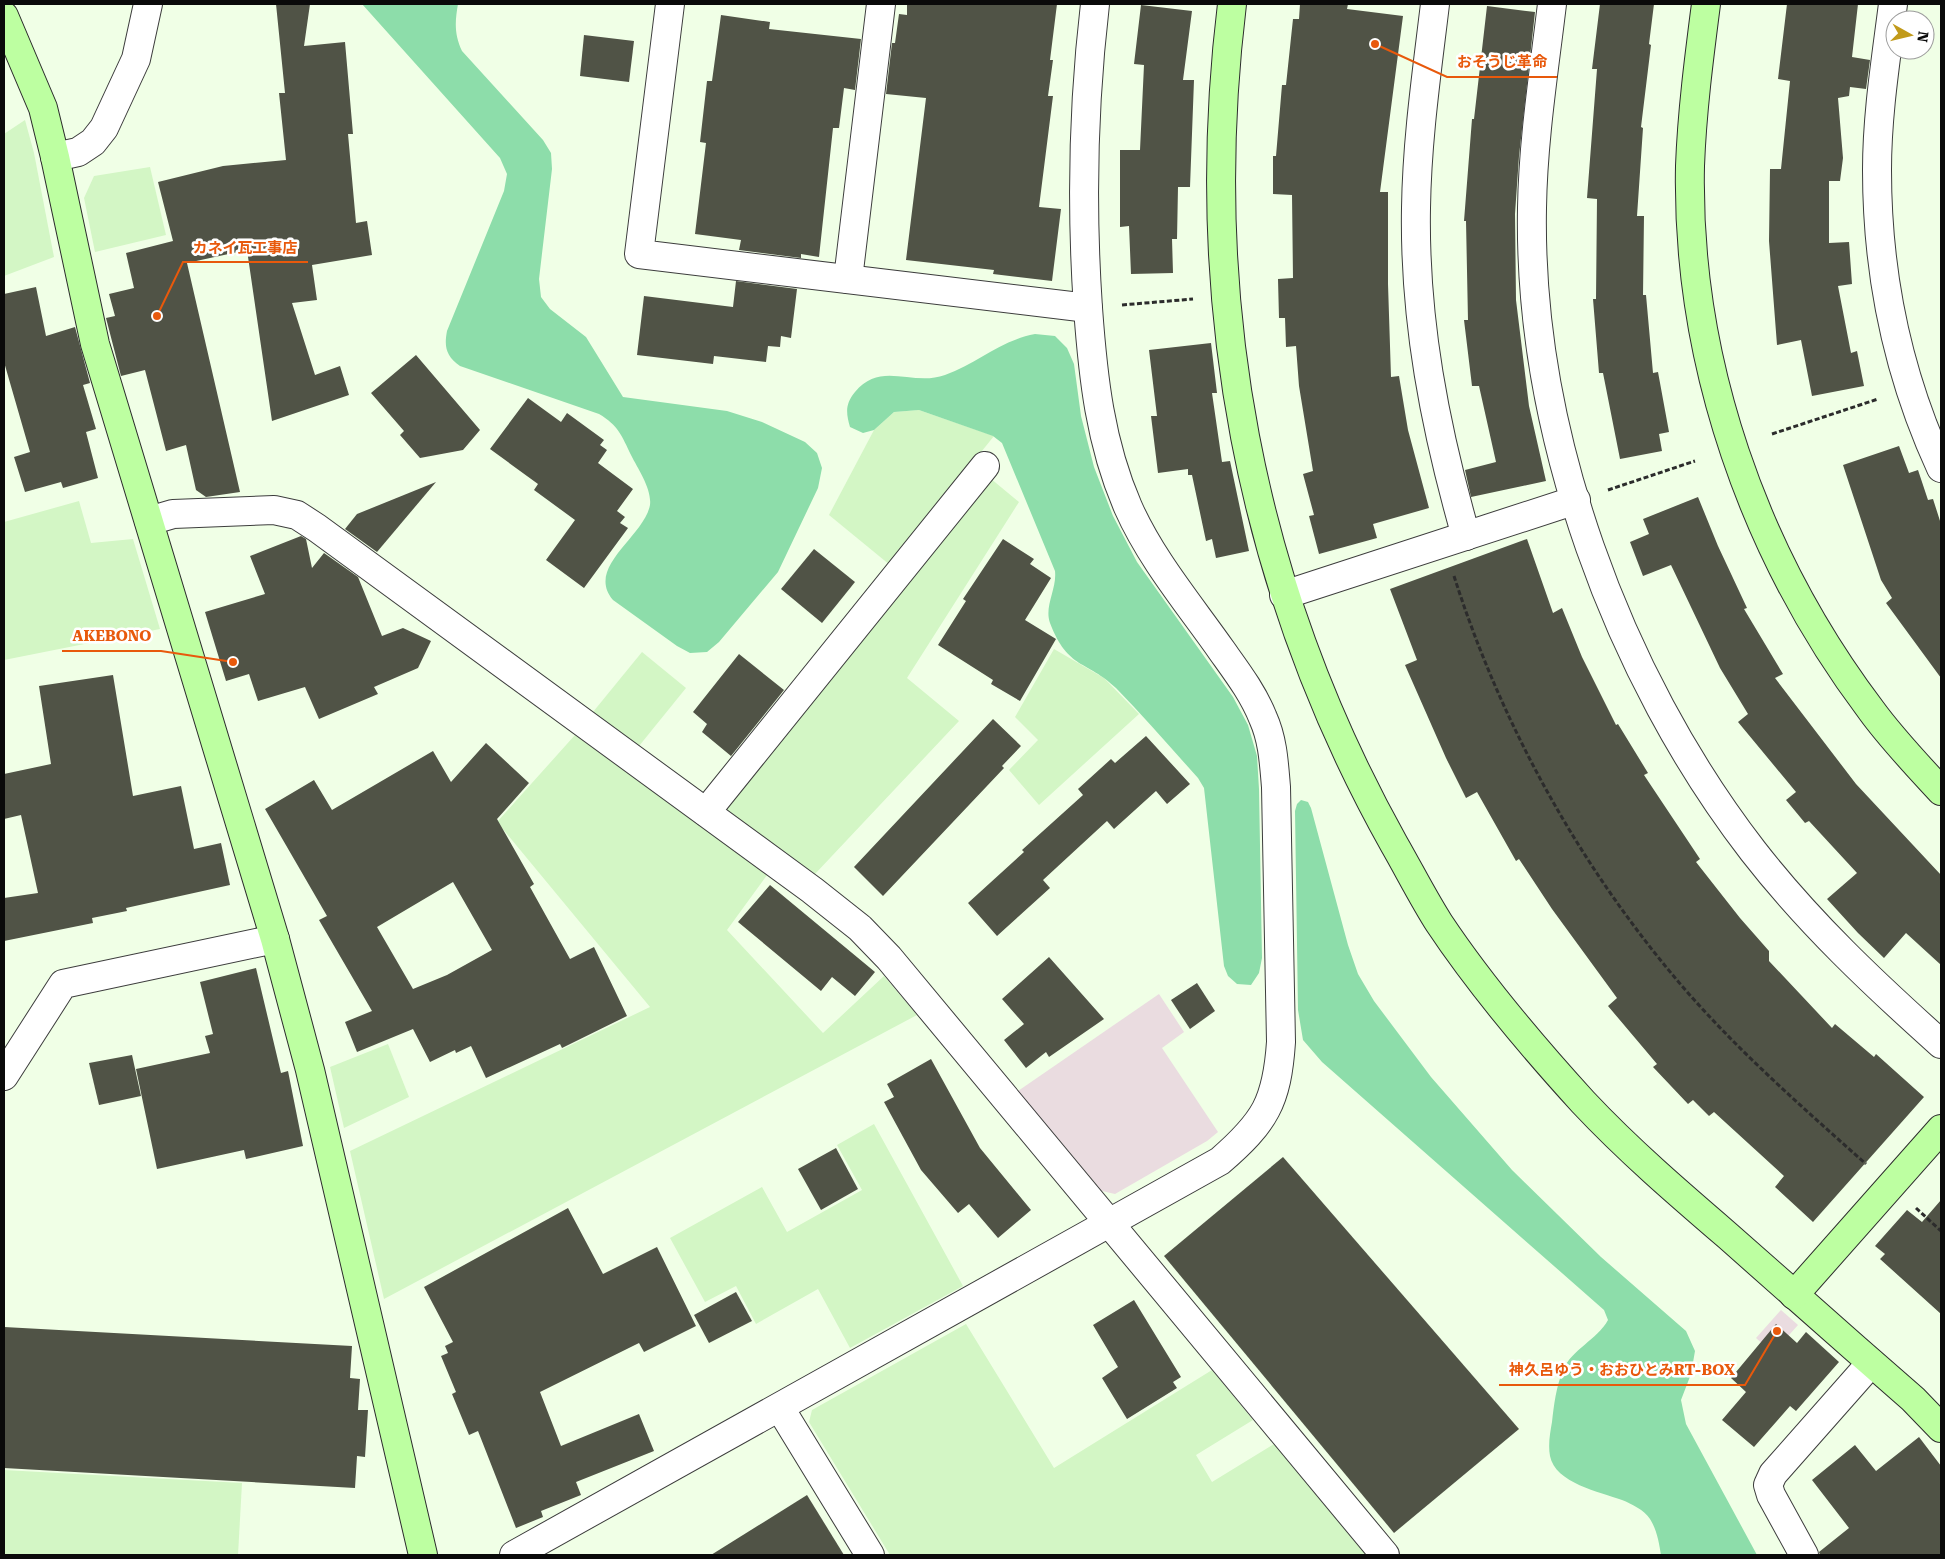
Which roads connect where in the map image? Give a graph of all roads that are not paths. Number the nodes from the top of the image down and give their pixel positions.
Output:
1 (148, 4) edge
2 (670, 4) edge
3 (881, 4) edge
4 (1095, 4) edge
5 (1232, 4) edge
6 (1435, 4) edge
7 (1552, 4) edge
8 (1706, 4) edge
9 (1893, 4) edge
10 (4, 16) edge
11 (55, 157) junction
12 (848, 279) junction
13 (1088, 308) junction
14 (985, 466) dead end
15 (1941, 468) edge
16 (1576, 500) junction
17 (149, 521) junction
18 (1466, 536) junction
19 (1284, 595) junction
20 (1941, 791) edge
21 (706, 812) junction
22 (275, 939) junction
23 (1941, 1044) edge
24 (4, 1076) edge
25 (1941, 1129) edge
26 (1110, 1224) junction
27 (1794, 1295) junction
28 (1872, 1363) junction
29 (780, 1408) junction
30 (1941, 1428) edge
31 (423, 1555) edge
32 (514, 1555) edge
33 (870, 1555) edge
34 (1385, 1555) edge
35 (1804, 1555) edge

1 - 11 street
2 - 12 street
3 - 12 street
4 - 13 street
5 - 19 street
6 - 18 street
7 - 16 street
8 - 20 street
9 - 15 street
10 - 11 street
11 - 17 street
12 - 13 street
13 - 26 street
14 - 21 street
16 - 18 street
16 - 23 street
17 - 21 street
17 - 22 street
18 - 19 street
19 - 27 street
21 - 26 street
22 - 24 street
22 - 31 street
25 - 27 street
26 - 29 street
26 - 34 street
27 - 28 street
28 - 30 street
28 - 35 street
29 - 32 street
29 - 33 street

